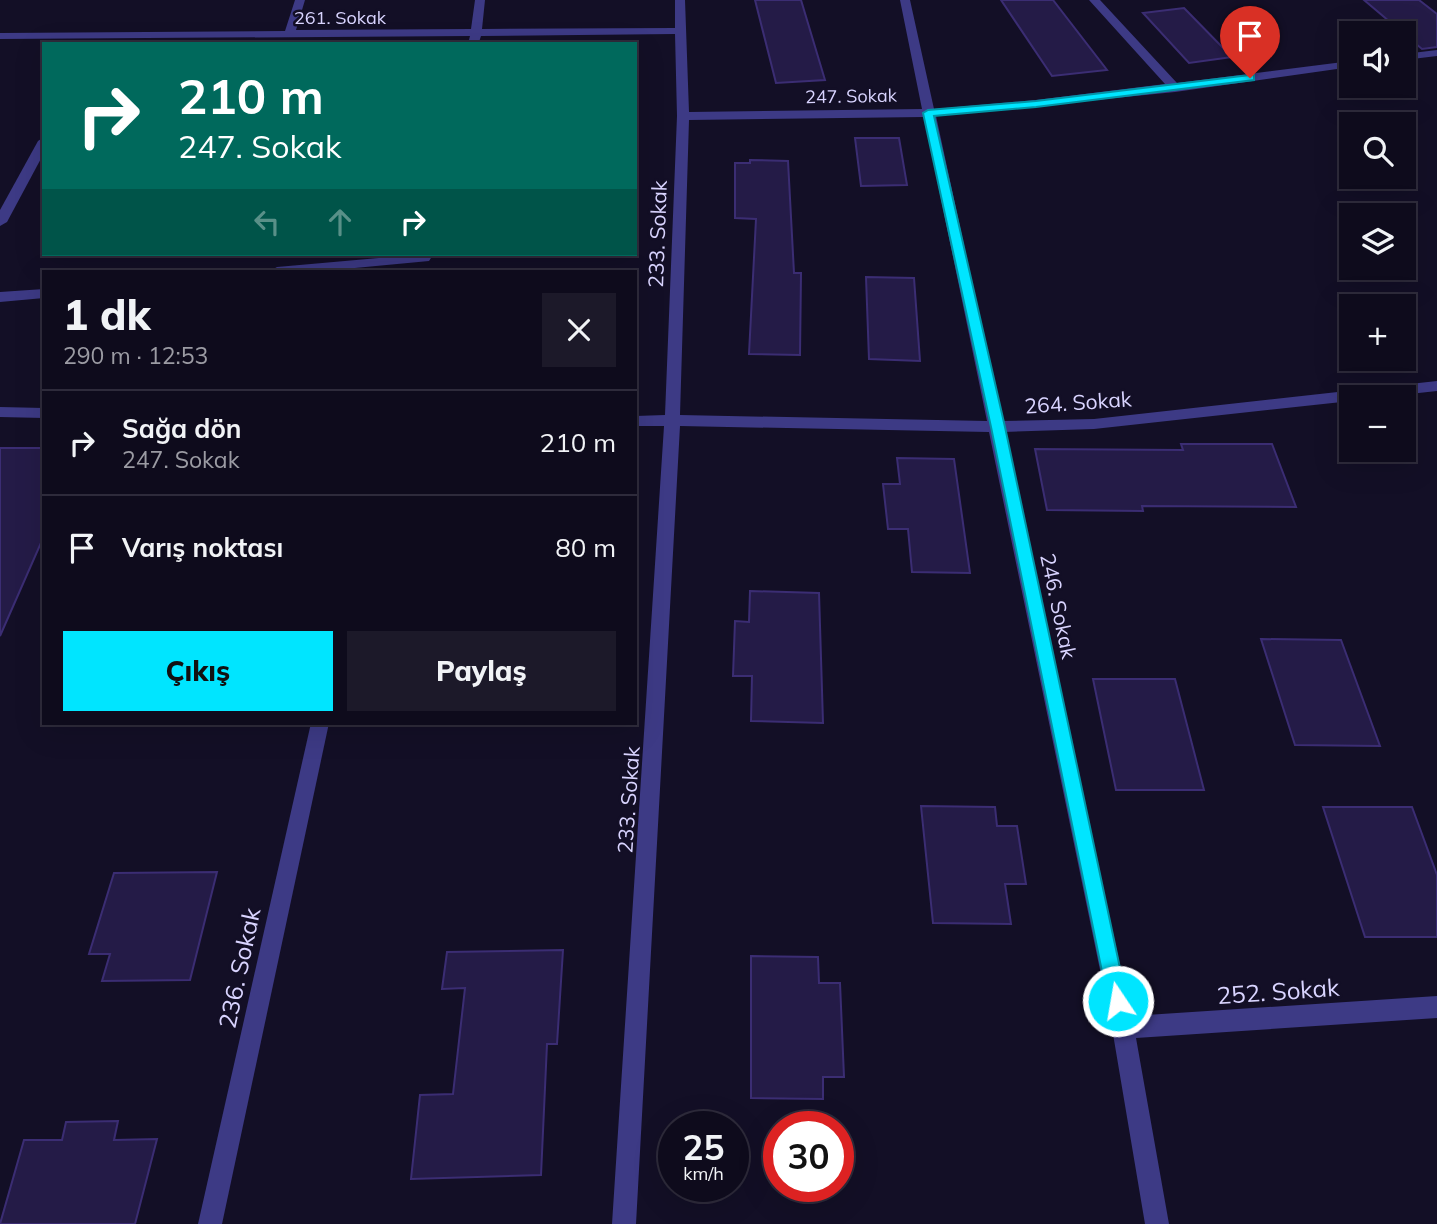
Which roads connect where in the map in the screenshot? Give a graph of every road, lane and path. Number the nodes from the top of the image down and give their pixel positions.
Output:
1 (300, 0) edge
2 (480, 0) edge
3 (680, 0) edge
4 (905, 0) edge
5 (1094, 0) edge
6 (680, 31) junction
7 (289, 35) junction
8 (0, 36) edge
9 (475, 38) edge
10 (98, 41) edge
11 (1437, 53) edge
12 (1416, 56) edge
13 (1339, 66) edge
14 (1175, 88) junction
15 (928, 113) junction
16 (684, 116) junction
17 (42, 145) edge
18 (0, 222) edge
19 (423, 261) edge
20 (292, 270) edge
21 (42, 293) edge
22 (0, 297) edge
23 (1437, 386) edge
24 (0, 412) edge
25 (42, 413) edge
26 (637, 421) edge
27 (673, 421) junction
28 (998, 427) junction
29 (320, 725) edge
30 (1437, 1007) edge
31 (1123, 1028) junction
32 (209, 1224) edge
33 (624, 1224) edge
34 (1157, 1224) edge

1 - 7 street
2 - 9 street
3 - 6 street, 233. Sokak
4 - 15 street, 246. Sokak
5 - 14 street
6 - 9 street, 261. Sokak
6 - 16 street, 233. Sokak
7 - 9 street, 261. Sokak
7 - 10 street, 261. Sokak
8 - 10 street, 261. Sokak
11 - 12 street
13 - 14 street, 247. Sokak
14 - 15 street, 247. Sokak
15 - 16 street, 247. Sokak
15 - 28 street, 246. Sokak
16 - 27 street, 233. Sokak
17 - 18 street
19 - 20 street
21 - 22 street
23 - 28 street, 264. Sokak
24 - 25 street
26 - 27 street, 264. Sokak
27 - 28 street, 264. Sokak
27 - 33 street, 233. Sokak
28 - 31 street, 246. Sokak
29 - 32 street, 236. Sokak
30 - 31 street, 252. Sokak
31 - 34 street, 246. Sokak

